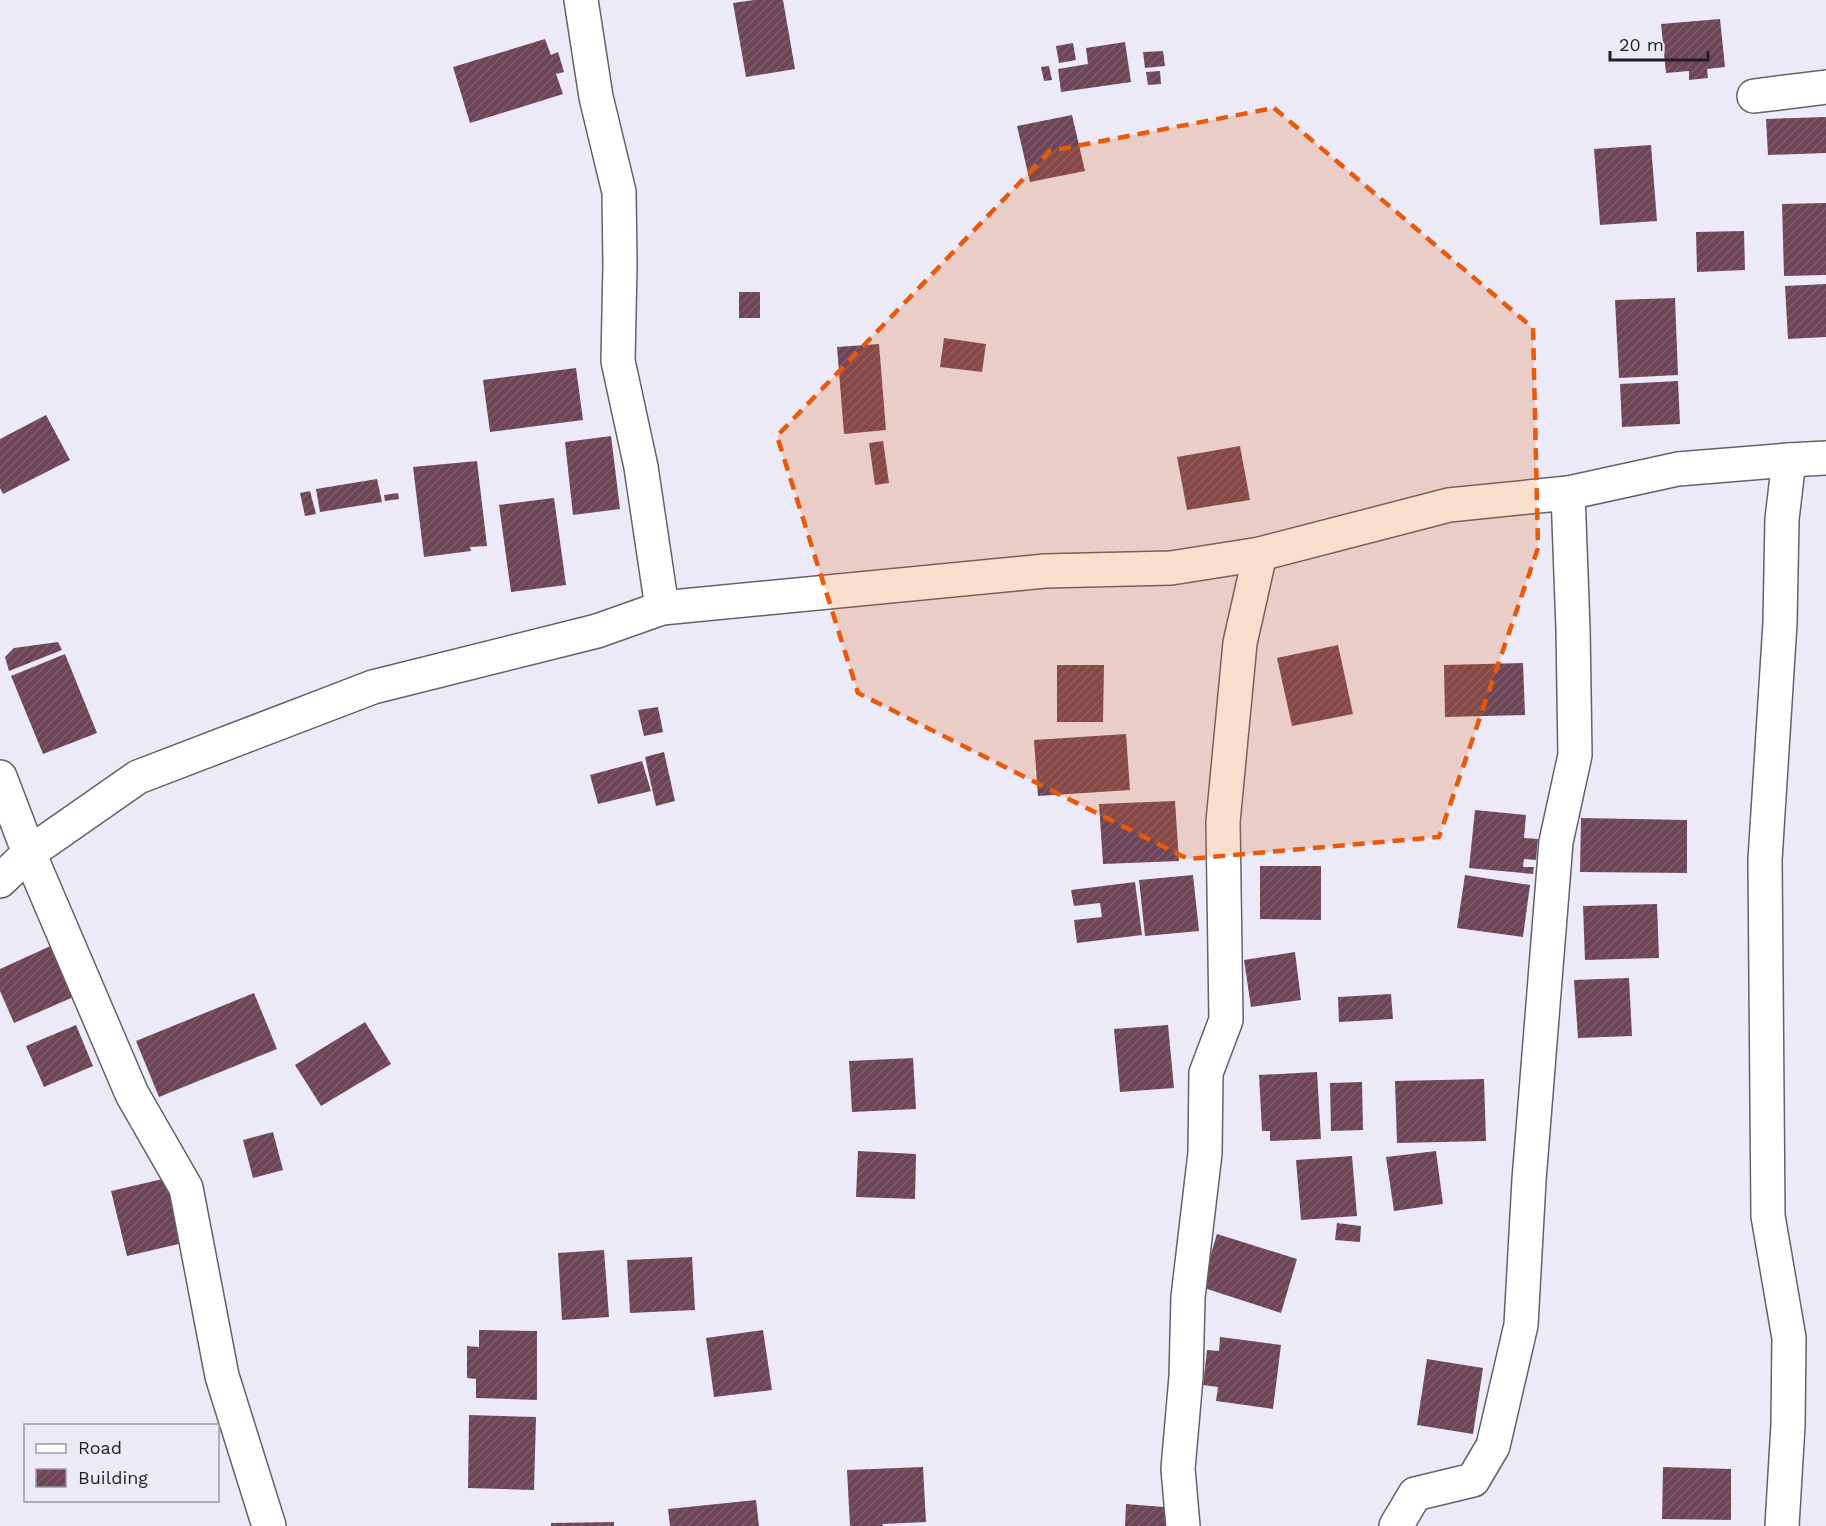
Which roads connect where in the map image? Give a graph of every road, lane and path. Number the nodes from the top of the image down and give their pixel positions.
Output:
1 (581, 0) edge
2 (1826, 87) edge
3 (1754, 96) dead end
4 (1826, 458) edge
5 (1789, 460) junction
6 (1568, 493) junction
7 (1260, 554) junction
8 (662, 608) junction
9 (0, 777) edge
10 (14, 847) edge
11 (0, 881) edge
12 (269, 1526) edge
13 (1183, 1526) edge
14 (1396, 1526) edge
15 (1782, 1526) edge

1 - 8 street
2 - 3 street
4 - 5 street
5 - 6 street
5 - 15 street
6 - 7 street
6 - 14 street
7 - 8 street
7 - 13 street
8 - 10 street
9 - 10 street
10 - 11 street
10 - 12 street

